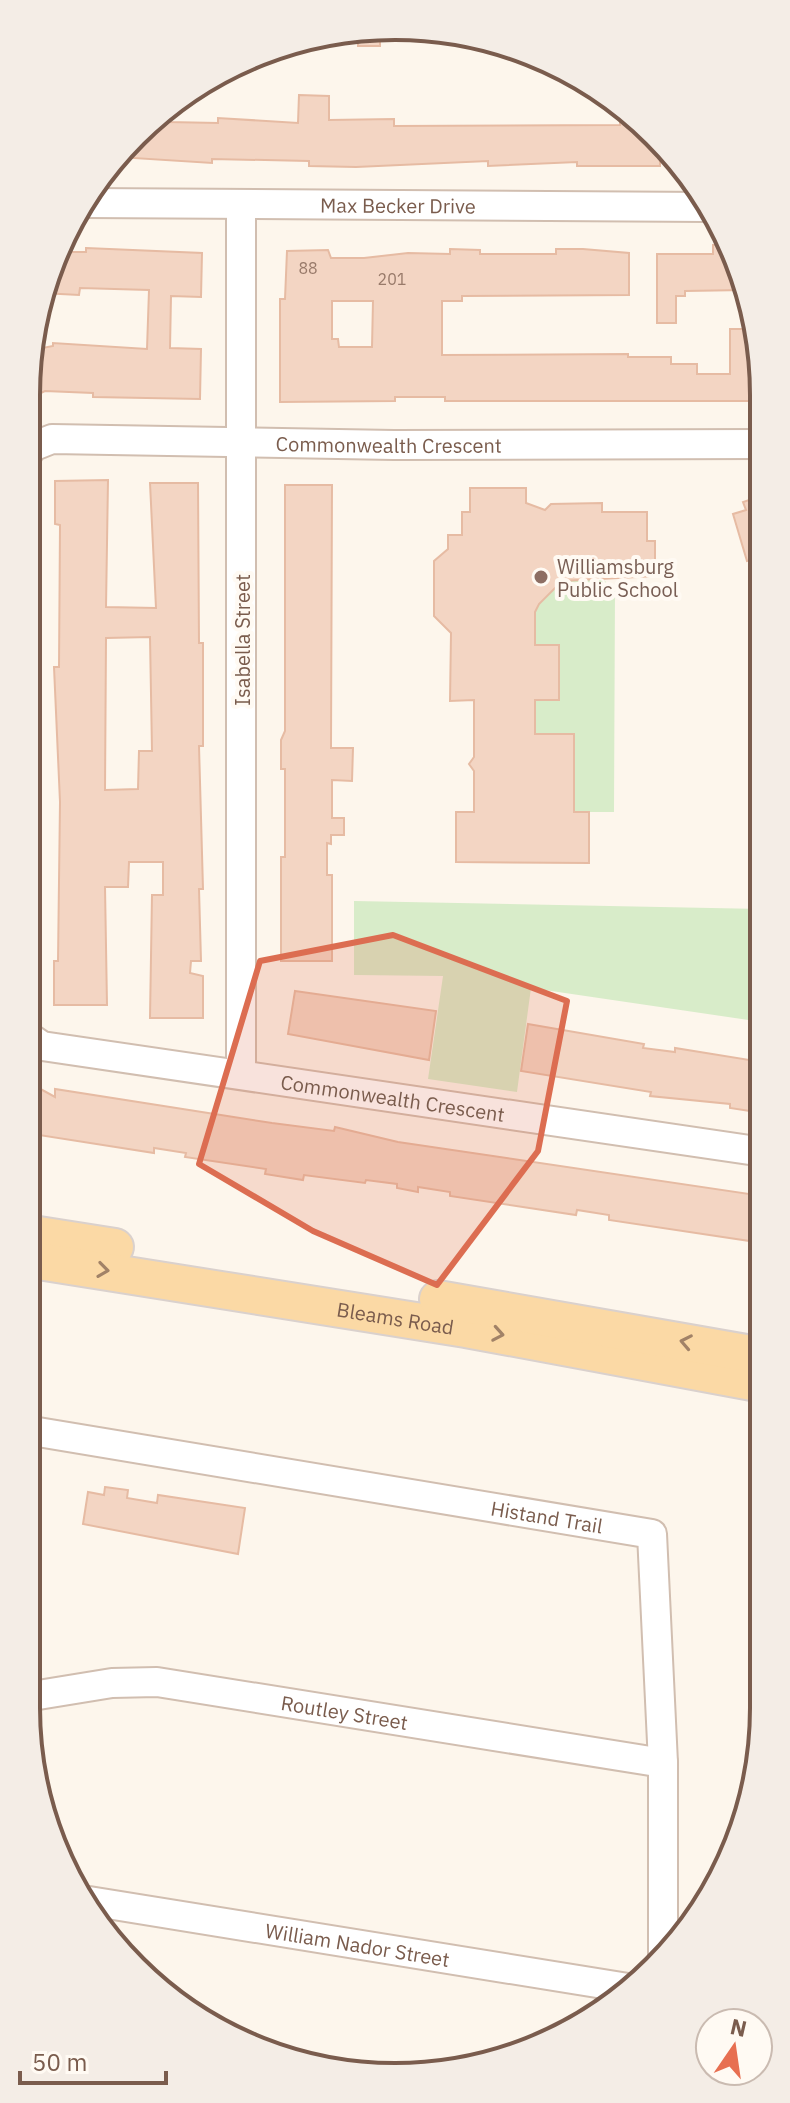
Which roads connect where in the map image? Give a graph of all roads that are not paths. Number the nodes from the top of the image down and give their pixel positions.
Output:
1 (97, 203) edge
2 (241, 206) junction
3 (695, 207) edge
4 (242, 442) junction
5 (40, 444) edge
6 (750, 444) edge
7 (40, 1045) edge
8 (241, 1074) junction
9 (750, 1150) edge
10 (40, 1235) edge
11 (40, 1261) edge
12 (750, 1354) edge
13 (750, 1382) edge
14 (40, 1432) edge
15 (40, 1695) edge
16 (663, 1763) junction
17 (98, 1903) edge
18 (663, 1941) edge
19 (616, 1986) edge

1 - 2 street, Max Becker Drive
2 - 3 street, Max Becker Drive
2 - 4 street, Isabella Street
4 - 5 street, Commonwealth Crescent
4 - 6 street, Commonwealth Crescent
4 - 8 street, Isabella Street
7 - 8 street, Commonwealth Crescent
8 - 9 street, Commonwealth Crescent
12 -> 10 main road, Bleams Road
11 -> 13 main road, Bleams Road
14 - 16 street, Histand Trail
15 - 16 street, Routley Street
16 - 18 street, Histand Trail
17 - 19 street, William Nador Street

